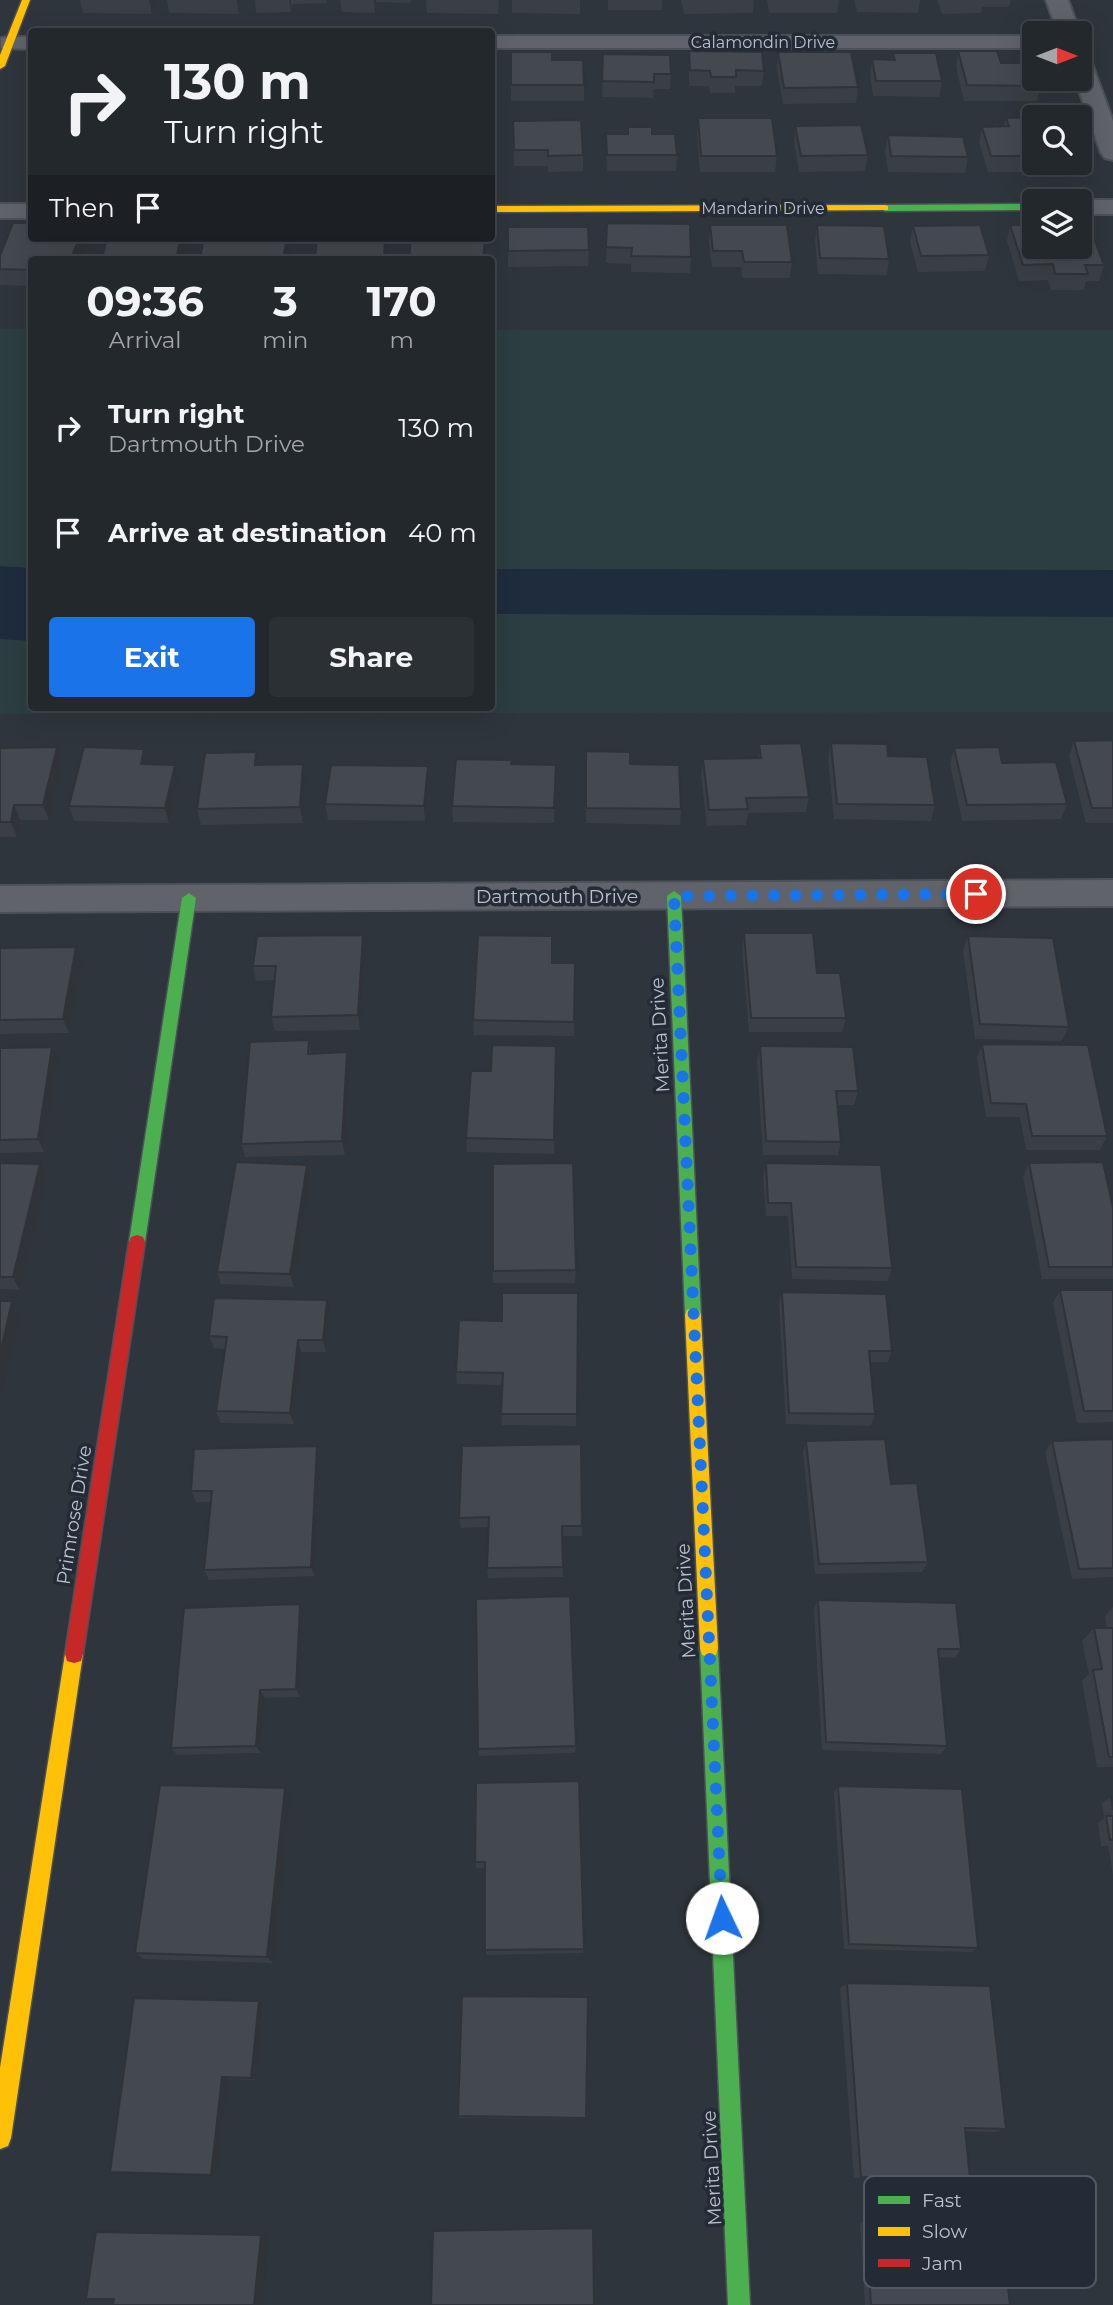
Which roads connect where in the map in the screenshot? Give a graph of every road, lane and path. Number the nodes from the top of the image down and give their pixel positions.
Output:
1 (26, 0) edge
2 (1057, 0) edge
3 (1065, 21) edge
4 (495, 42) edge
5 (1022, 42) edge
6 (9, 43) junction
7 (28, 43) edge
8 (0, 66) edge
9 (1091, 91) edge
10 (1113, 153) edge
11 (1022, 207) edge
12 (1092, 207) edge
13 (1113, 207) edge
14 (495, 209) edge
15 (0, 211) edge
16 (28, 211) edge
17 (1113, 893) edge
18 (674, 896) junction
19 (189, 898) junction
20 (0, 899) edge
21 (0, 2138) edge
22 (739, 2305) edge

1 - 6 street
2 - 3 street
4 - 5 street, Calamondin Drive
6 - 7 street
6 - 8 street
9 - 10 street
11 - 14 street, Mandarin Drive
12 - 13 street
15 - 16 street
17 - 18 street, Dartmouth Drive
18 - 19 street, Dartmouth Drive
18 - 22 street, Merita Drive
19 - 20 street, Dartmouth Drive
19 - 21 street, Primrose Drive

